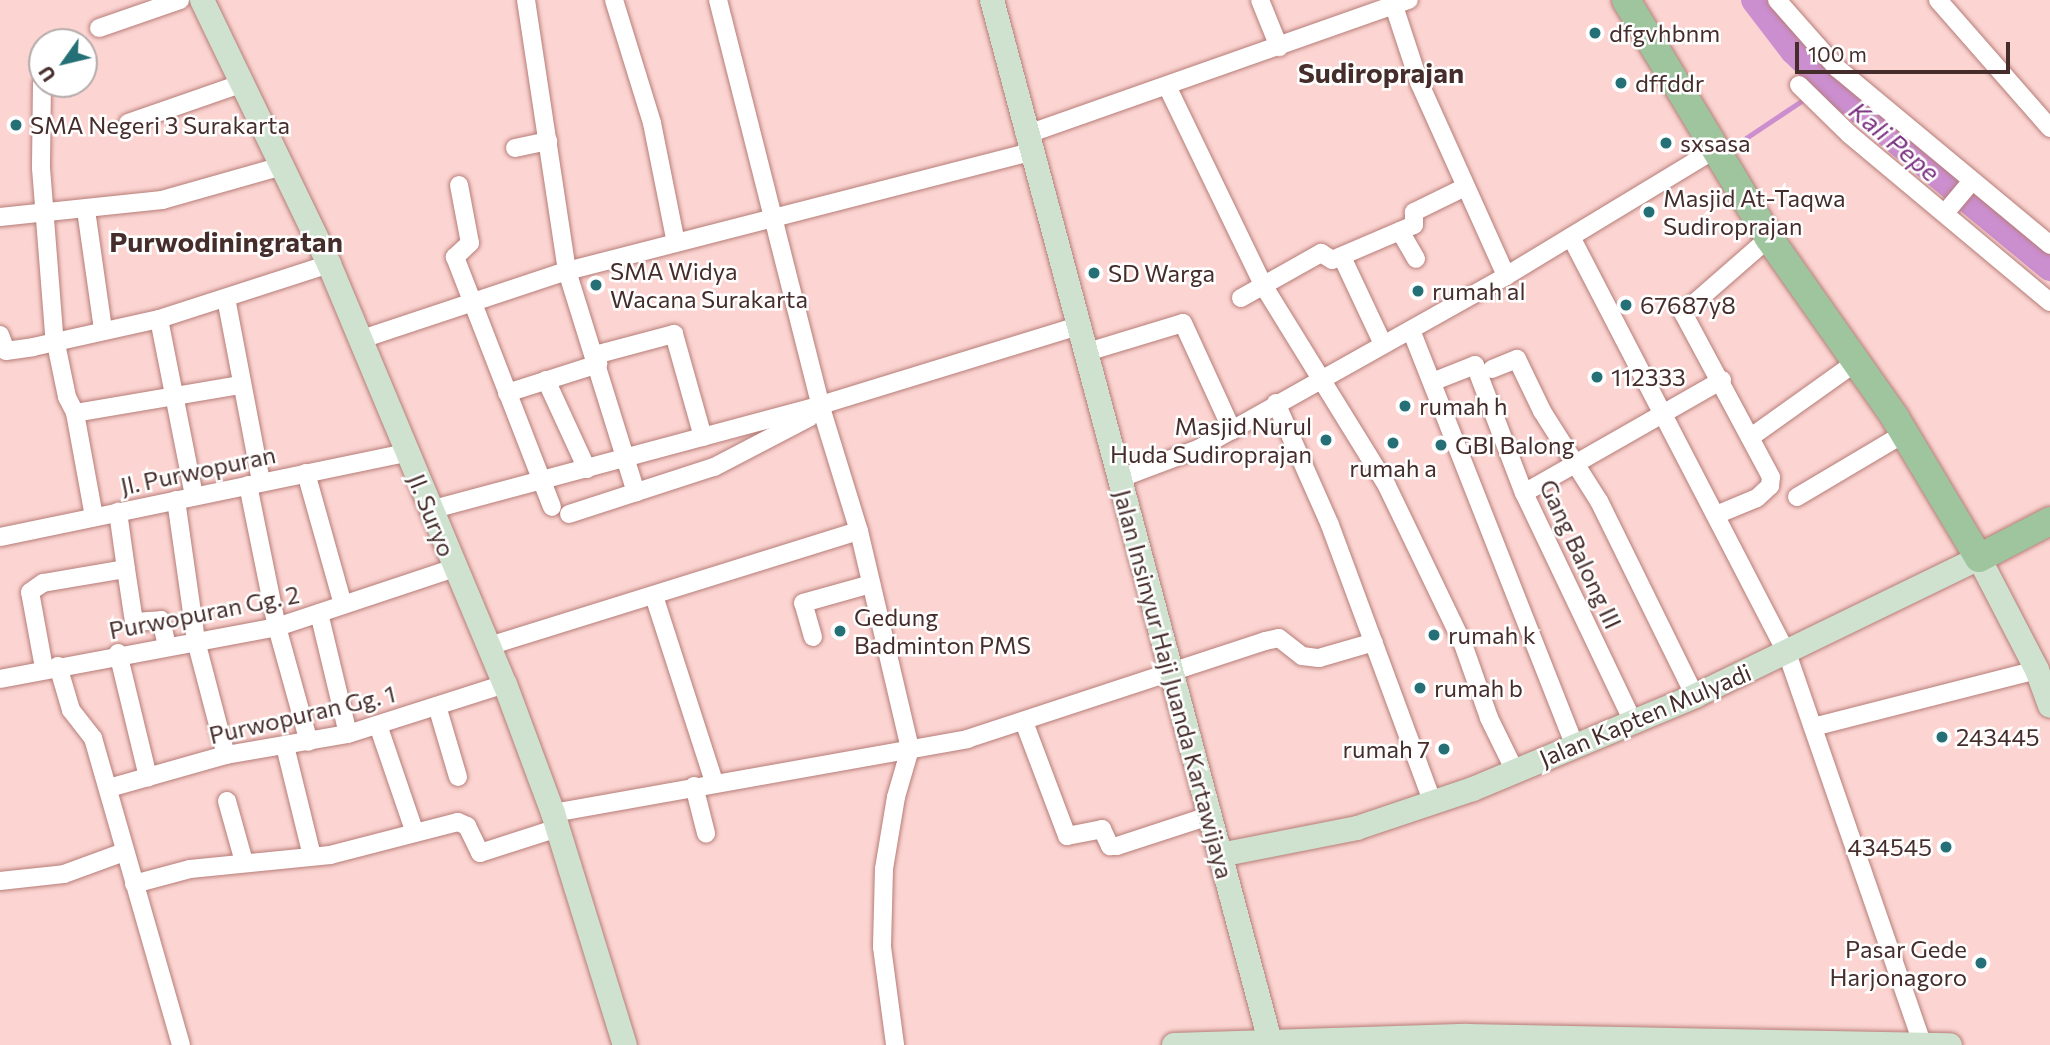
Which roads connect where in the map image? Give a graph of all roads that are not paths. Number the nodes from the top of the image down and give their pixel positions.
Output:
1 (180, 0) edge
2 (202, 0) edge
3 (526, 0) edge
4 (614, 0) edge
5 (718, 0) edge
6 (992, 0) edge
7 (1260, 0) edge
8 (1626, 0) edge
9 (1777, 0) edge
10 (1938, 0) edge
11 (1402, 3) edge
12 (99, 28) dead end
13 (1279, 47) junction
14 (240, 84) junction
15 (1799, 85) dead end
16 (1167, 86) junction
17 (41, 98) edge
18 (128, 124) dead end
19 (2050, 128) edge
20 (548, 141) junction
21 (1028, 144) junction
22 (515, 148) dead end
23 (1714, 150) junction
24 (279, 167) junction
25 (459, 185) dead end
26 (1969, 185) junction
27 (1465, 187) junction
28 (86, 210) junction
29 (1947, 211) junction
30 (37, 214) junction
31 (0, 217) edge
32 (774, 218) junction
33 (1400, 231) junction
34 (1571, 237) junction
35 (1769, 238) junction
36 (676, 243) junction
37 (2050, 245) edge
38 (1342, 257) junction
39 (1416, 259) dead end
40 (328, 264) junction
41 (567, 271) junction
42 (1506, 275) junction
43 (1264, 285) junction
44 (226, 298) junction
45 (1241, 298) dead end
46 (2050, 302) edge
47 (475, 303) junction
48 (159, 319) junction
49 (1077, 326) junction
50 (103, 330) junction
51 (1411, 330) junction
52 (0, 335) edge
53 (359, 340) junction
54 (54, 342) junction
55 (1383, 344) junction
56 (1084, 353) junction
57 (596, 360) junction
58 (1856, 362) junction
59 (1484, 367) junction
60 (1318, 379) junction
61 (546, 380) junction
62 (1722, 380) junction
63 (1432, 382) junction
64 (241, 386) junction
65 (508, 393) junction
66 (172, 396) junction
67 (1276, 403) junction
68 (822, 408) junction
69 (75, 412) junction
70 (1663, 413) junction
71 (1232, 430) junction
72 (1905, 433) junction
73 (703, 437) junction
74 (1751, 437) junction
75 (406, 453) junction
76 (626, 458) junction
77 (1580, 465) junction
78 (587, 469) junction
79 (306, 473) junction
80 (1118, 480) junction
81 (542, 482) junction
82 (255, 483) junction
83 (636, 493) junction
84 (1524, 493) junction
85 (194, 496) junction
86 (1797, 497) dead end
87 (176, 500) junction
88 (430, 510) junction
89 (118, 512) junction
90 (1716, 515) junction
91 (94, 517) junction
92 (2050, 522) edge
93 (859, 531) junction
94 (0, 537) edge
95 (1979, 558) junction
96 (454, 568) junction
97 (126, 569) junction
98 (871, 584) junction
99 (654, 596) junction
100 (343, 605) junction
101 (319, 614) junction
102 (277, 627) junction
103 (813, 636) dead end
104 (196, 641) junction
105 (1374, 642) junction
106 (167, 646) junction
107 (489, 646) junction
108 (118, 653) junction
109 (1787, 653) junction
110 (51, 667) junction
111 (2037, 670) junction
112 (1171, 673) junction
113 (0, 679) edge
114 (505, 684) junction
115 (1695, 696) junction
116 (437, 706) junction
117 (2050, 706) edge
118 (1024, 722) junction
119 (1633, 722) junction
120 (378, 725) junction
121 (1813, 727) junction
122 (348, 734) junction
123 (309, 742) junction
124 (285, 746) junction
125 (1575, 747) junction
126 (910, 749) junction
127 (226, 755) junction
128 (1515, 771) junction
129 (148, 777) junction
130 (458, 777) dead end
131 (714, 782) junction
132 (694, 786) junction
133 (109, 788) junction
134 (227, 801) dead end
135 (1433, 804) junction
136 (1209, 816) junction
137 (556, 821) junction
138 (415, 833) junction
139 (706, 833) dead end
140 (124, 852) junction
141 (1220, 855) junction
142 (312, 856) junction
143 (244, 862) junction
144 (0, 881) edge
145 (134, 884) junction
146 (1271, 1044) edge
147 (181, 1045) edge
148 (625, 1045) edge
149 (895, 1045) edge
150 (1174, 1045) edge
151 (1923, 1045) edge
152 (1950, 1045) edge

1 - 12 street
2 - 14 main road, Jl. Suryo
3 - 20 street
4 - 36 street
5 - 32 street
6 - 21 main road, Jalan Insinyur Haji Juanda Kartawijaya
7 - 13 street
8 - 23 main road
9 - 26 street
10 - 19 street
11 - 13 street
11 - 27 street
13 - 16 street
14 - 18 street
14 - 24 main road, Jl. Suryo
15 - 29 street
16 - 21 street
16 - 43 street
17 - 30 street
20 - 22 street
20 - 41 street
21 - 32 street
21 - 49 main road, Jalan Insinyur Haji Juanda Kartawijaya
23 - 34 street
23 - 35 main road
24 - 28 street
24 - 40 main road, Jl. Suryo
25 - 47 street
26 - 29 street
26 - 37 street
27 - 33 street
27 - 42 street
28 - 30 street
28 - 50 street
29 - 46 street
30 - 31 street
30 - 54 street
32 - 36 street
32 - 68 street
33 - 38 street
33 - 39 street
34 - 42 street
34 - 70 street
35 - 58 main road
35 - 62 street
36 - 41 street
38 - 43 street
38 - 55 street
40 - 44 street
40 - 53 main road, Jl. Suryo
41 - 47 street
41 - 57 street
42 - 51 street
43 - 45 street
43 - 60 street
44 - 48 street
44 - 64 street
47 - 53 street
47 - 65 street
48 - 50 street
48 - 66 street
49 - 56 main road, Jalan Insinyur Haji Juanda Kartawijaya
49 - 68 street
50 - 54 street
51 - 55 street
51 - 63 street
52 - 54 street
53 - 75 main road, Jl. Suryo
54 - 69 street
55 - 60 street
56 - 71 street
56 - 80 main road, Jalan Insinyur Haji Juanda Kartawijaya
57 - 61 street
57 - 73 street
57 - 76 street
58 - 72 main road
58 - 74 street
59 - 63 street
59 - 77 street
59 - 84 street, Gang Balong III
60 - 67 street
60 - 128 street
61 - 65 street
61 - 78 street
62 - 70 street
62 - 74 street
63 - 125 street
64 - 66 street
64 - 82 street
65 - 81 street
66 - 69 street
66 - 85 street
67 - 71 street
67 - 105 street
68 - 73 street
68 - 83 street
68 - 93 street
69 - 91 street
70 - 77 street
70 - 90 street
71 - 80 street
72 - 86 street
72 - 95 main road
73 - 76 street
74 - 90 street
75 - 79 street, Jl. Purwopuran
75 - 88 main road, Jl. Suryo
76 - 78 street
76 - 83 street
77 - 84 street
77 - 115 street
78 - 81 street
79 - 82 street, Jl. Purwopuran
79 - 100 street
80 - 112 main road, Jalan Insinyur Haji Juanda Kartawijaya
81 - 83 street
81 - 88 street
82 - 85 street, Jl. Purwopuran
82 - 102 street
84 - 119 street, Gang Balong III
85 - 87 street, Jl. Purwopuran
87 - 89 street, Jl. Purwopuran
87 - 104 street
88 - 96 main road, Jl. Suryo
89 - 91 street, Jl. Purwopuran
89 - 97 street
90 - 109 street
91 - 94 street, Jl. Purwopuran
92 - 95 main road, Jalan Kapten Mulyadi
93 - 98 street
93 - 99 street
95 - 109 main road, Jalan Kapten Mulyadi
95 - 111 main road
96 - 100 street, Purwopuran Gg. 2
96 - 107 main road, Jl. Suryo
97 - 106 street
97 - 110 street
98 - 103 street
98 - 126 street
99 - 107 street
99 - 131 street
100 - 101 street, Purwopuran Gg. 2
101 - 102 street, Purwopuran Gg. 2
101 - 122 street
102 - 104 street, Purwopuran Gg. 2
102 - 123 street
104 - 106 street, Purwopuran Gg. 2
104 - 127 street
105 - 112 street
105 - 135 street
106 - 108 street, Purwopuran Gg. 2
107 - 114 main road, Jl. Suryo
108 - 110 street, Purwopuran Gg. 2
108 - 129 street
109 - 115 main road, Jalan Kapten Mulyadi
109 - 121 street
110 - 113 street, Purwopuran Gg. 2
110 - 133 street
111 - 117 main road
111 - 121 street
112 - 118 street
112 - 136 main road, Jalan Insinyur Haji Juanda Kartawijaya
114 - 116 street, Purwopuran Gg. 1
114 - 137 main road, Jl. Suryo
115 - 119 main road, Jalan Kapten Mulyadi
116 - 120 street, Purwopuran Gg. 1
116 - 130 street
118 - 126 street
118 - 136 street
119 - 125 main road, Jalan Kapten Mulyadi
120 - 122 street, Purwopuran Gg. 1
120 - 138 street
121 - 151 street
122 - 123 street, Purwopuran Gg. 1
123 - 124 street, Purwopuran Gg. 1
124 - 127 street, Purwopuran Gg. 1
124 - 142 street
125 - 128 main road, Jalan Kapten Mulyadi
126 - 131 street
126 - 149 street
127 - 129 street, Purwopuran Gg. 1
128 - 135 main road, Jalan Kapten Mulyadi
129 - 133 street, Purwopuran Gg. 1
131 - 132 street
132 - 137 street
132 - 139 street
133 - 140 street
134 - 143 street
135 - 141 main road, Jalan Kapten Mulyadi
136 - 141 main road, Jalan Insinyur Haji Juanda Kartawijaya
137 - 138 street
137 - 148 main road, Jl. Suryo
138 - 142 street
140 - 144 street
140 - 145 street
141 - 146 main road, Jalan Insinyur Haji Juanda Kartawijaya
142 - 143 street
143 - 145 street
145 - 147 street
146 - 150 main road
146 - 151 main road
151 - 152 main road

